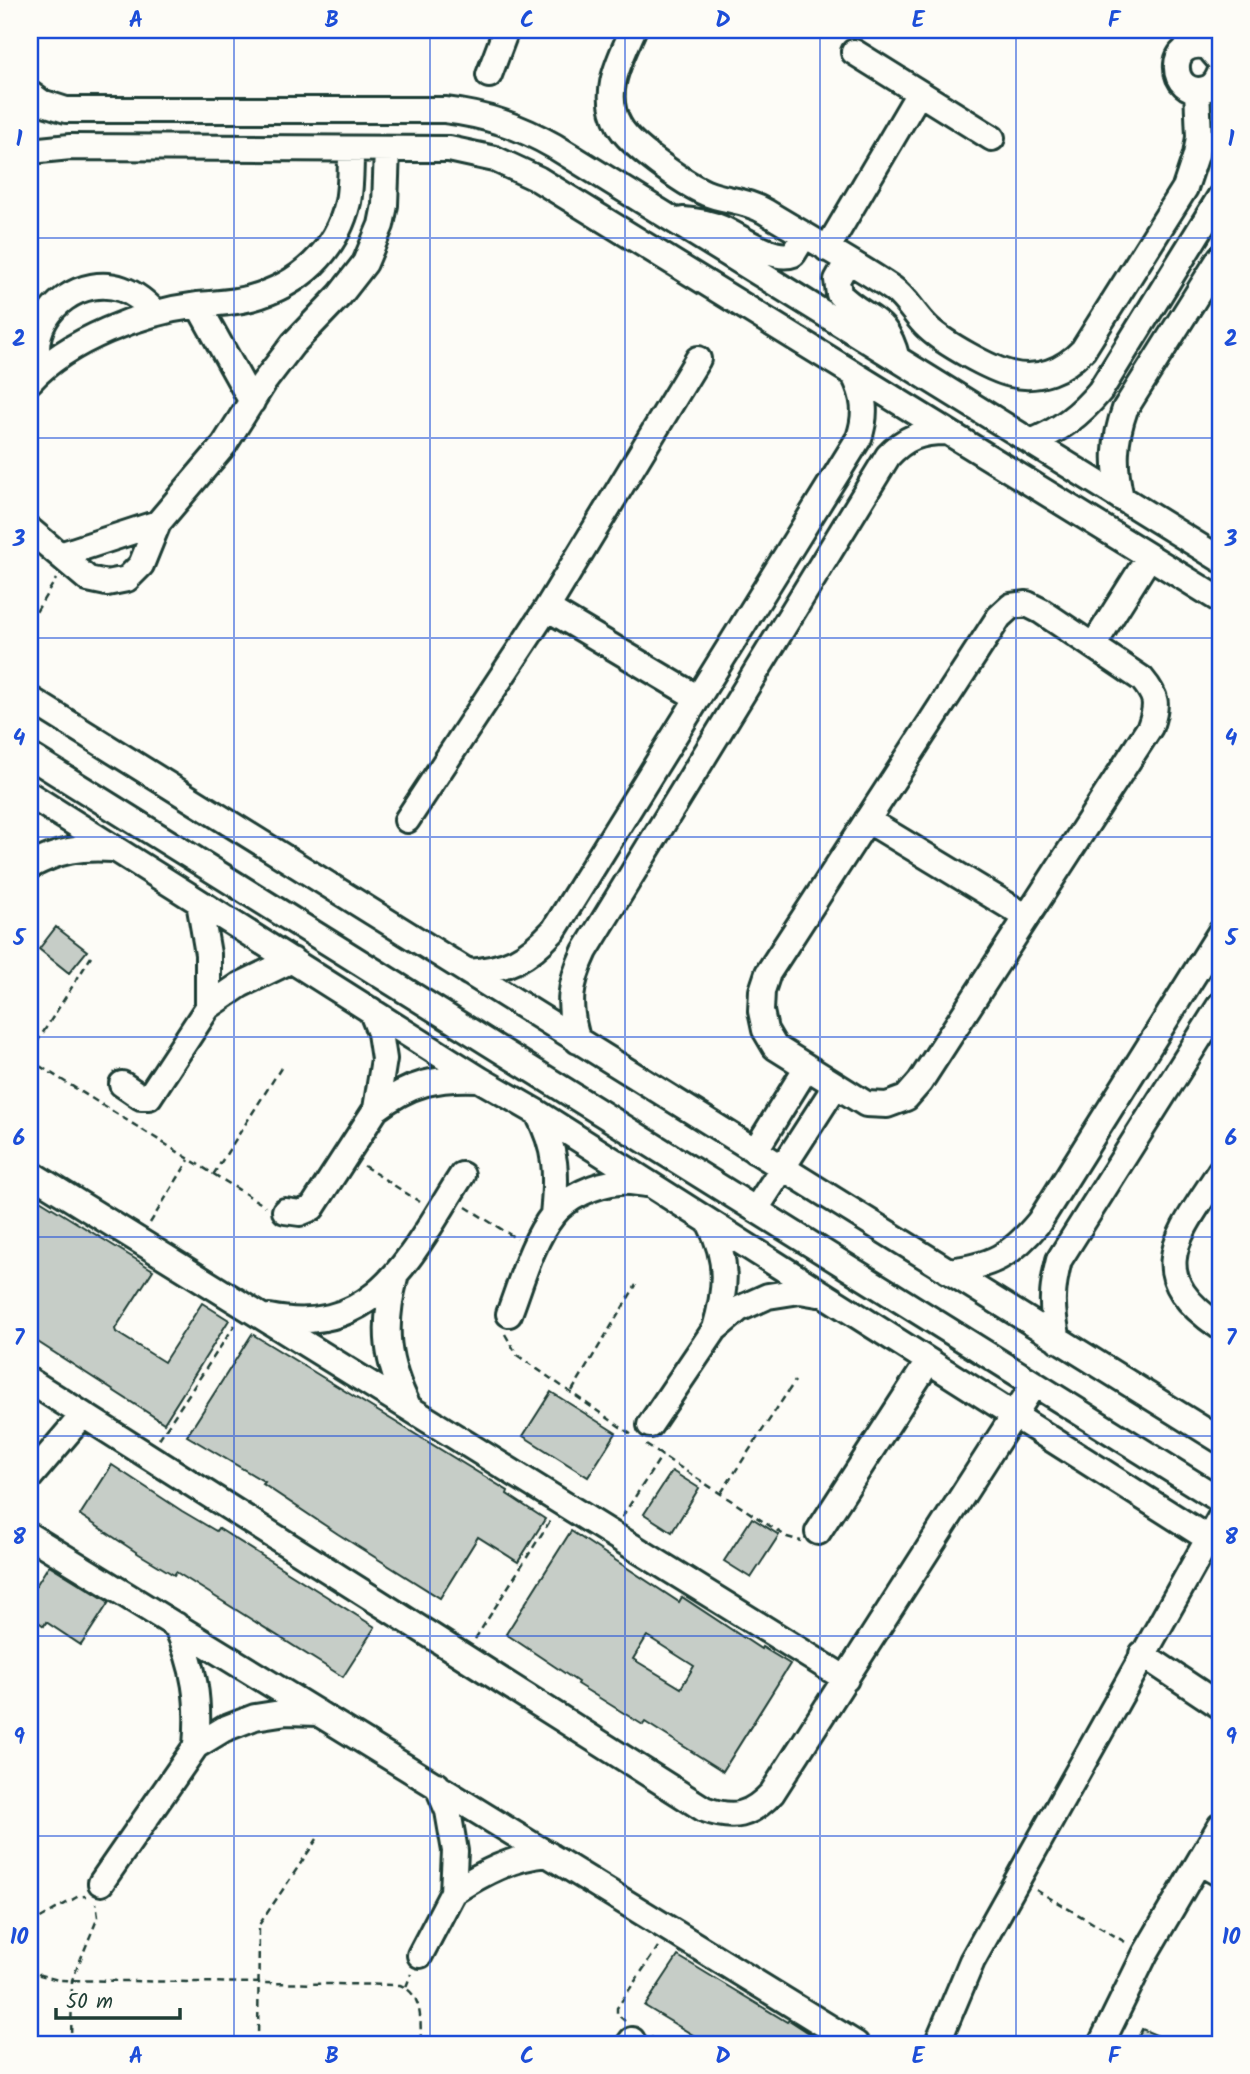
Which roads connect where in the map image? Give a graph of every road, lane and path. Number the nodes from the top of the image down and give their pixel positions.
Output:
1 (506, 30) edge
2 (633, 30) edge
3 (854, 52) dead end
4 (1214, 65) edge
5 (489, 75) dead end
6 (919, 93) junction
7 (30, 94) edge
8 (992, 138) dead end
9 (351, 149) junction
10 (387, 149) junction
11 (30, 151) edge
12 (1220, 197) edge
13 (347, 203) junction
14 (385, 205) junction
15 (674, 220) junction
16 (804, 236) junction
17 (837, 256) junction
18 (1220, 258) edge
19 (297, 279) junction
20 (198, 305) junction
21 (324, 309) junction
22 (156, 313) junction
23 (698, 359) dead end
24 (897, 359) junction
25 (854, 375) junction
26 (35, 376) edge
27 (252, 402) junction
28 (945, 432) junction
29 (1031, 442) junction
30 (1121, 498) junction
31 (158, 523) junction
32 (30, 530) edge
33 (1149, 557) junction
34 (64, 559) junction
35 (1220, 559) edge
36 (1220, 600) edge
37 (547, 608) junction
38 (30, 622) edge
39 (1093, 646) junction
40 (698, 698) junction
41 (30, 699) edge
42 (30, 756) edge
43 (30, 795) edge
44 (407, 820) dead end
45 (867, 820) junction
46 (116, 850) junction
47 (30, 866) edge
48 (199, 902) junction
49 (1027, 917) junction
50 (1220, 933) edge
51 (91, 957) dead end
52 (292, 960) junction
53 (468, 972) junction
54 (1220, 1005) edge
55 (208, 1007) junction
56 (371, 1010) junction
57 (30, 1036) edge
58 (37, 1040) junction
59 (578, 1041) junction
60 (30, 1053) edge
61 (30, 1060) edge
62 (807, 1067) junction
63 (281, 1069) dead end
64 (479, 1079) junction
65 (122, 1084) dead end
66 (836, 1085) junction
67 (376, 1108) junction
68 (538, 1114) junction
69 (754, 1151) junction
70 (346, 1155) junction
71 (189, 1160) junction
72 (784, 1169) junction
73 (1220, 1171) edge
74 (30, 1173) edge
75 (214, 1175) junction
76 (463, 1175) dead end
77 (646, 1184) junction
78 (443, 1205) junction
79 (756, 1209) junction
80 (285, 1211) joint
81 (553, 1214) junction
82 (710, 1224) junction
83 (138, 1240) junction
84 (534, 1249) junction
85 (948, 1271) junction
86 (395, 1278) junction
87 (636, 1285) dead end
88 (822, 1295) junction
89 (253, 1311) junction
90 (509, 1314) dead end
91 (1220, 1327) edge
92 (715, 1329) junction
93 (1058, 1340) junction
94 (928, 1362) junction
95 (30, 1381) edge
96 (795, 1381) dead end
97 (1034, 1384) junction
98 (572, 1391) dead end
99 (409, 1408) junction
100 (83, 1415) junction
101 (1013, 1416) junction
102 (650, 1425) dead end
103 (1219, 1436) edge
104 (662, 1455) dead end
105 (147, 1456) junction
106 (30, 1477) edge
107 (721, 1493) dead end
108 (1220, 1500) edge
109 (562, 1503) junction
110 (818, 1532) dead end
111 (611, 1533) junction
112 (1216, 1534) edge
113 (30, 1536) edge
114 (176, 1625) junction
115 (1142, 1654) junction
116 (463, 1656) junction
117 (846, 1679) junction
118 (1220, 1706) edge
119 (318, 1713) junction
120 (196, 1746) junction
121 (436, 1785) junction
122 (1220, 1826) edge
123 (317, 1839) dead end
124 (548, 1854) junction
125 (1210, 1868) edge
126 (1016, 1879) junction
127 (101, 1883) dead end
128 (453, 1892) junction
129 (30, 1924) edge
130 (670, 1929) junction
131 (1145, 1954) junction
132 (420, 1955) dead end
133 (30, 1965) edge
134 (72, 1980) junction
135 (259, 1982) junction
136 (636, 2036) edge
137 (71, 2044) edge
138 (258, 2044) edge
139 (421, 2044) edge
140 (663, 2044) edge
141 (856, 2044) edge
142 (937, 2044) edge
143 (1101, 2044) edge

1 - 5 street
2 - 16 street
3 - 6 street
4 - 17 street
6 - 8 street
6 - 17 street
7 - 15 street
9 - 10 street
9 - 11 street
9 - 13 street
10 - 14 street
10 - 25 street
12 - 29 street
13 - 14 street
13 - 19 street
14 - 21 street
15 - 16 street
15 - 24 street
16 - 17 street
17 - 24 street
18 - 30 street
19 - 20 street
19 - 21 street
20 - 22 street
20 - 27 street
21 - 27 street
22 - 26 street
22 - 26 street
23 - 37 street
24 - 29 street
25 - 28 street
25 - 40 street
27 - 31 street
28 - 33 street
28 - 59 street
29 - 30 street
30 - 35 street
31 - 34 street
31 - 34 street
32 - 34 street
33 - 36 street
33 - 39 street
34 - 38 path
37 - 40 street
37 - 44 street
39 - 45 street
39 - 49 street
40 - 53 street
41 - 53 street
42 - 79 street
43 - 46 street
45 - 49 street
45 - 62 street
46 - 47 street
46 - 48 street
48 - 52 street
48 - 55 street
49 - 66 street
50 - 85 street
51 - 58 path
52 - 55 street
52 - 56 street
53 - 59 street
54 - 93 street
55 - 65 street
56 - 64 street
56 - 67 street
57 - 58 path
58 - 60 path
59 - 69 street
61 - 71 path
62 - 66 street
62 - 69 street
63 - 75 path
64 - 67 street
64 - 68 street
66 - 72 street
67 - 70 street
68 - 77 street
68 - 81 street
69 - 72 street
70 - 78 path
70 - 80 street
71 - 75 path
71 - 83 path
72 - 79 street
72 - 85 street
73 - 91 street
74 - 83 street
75 - 80 path
76 - 78 street
77 - 81 street
77 - 82 street
78 - 84 path
78 - 86 street
79 - 97 street
81 - 84 street
82 - 88 street
82 - 92 street
83 - 89 street
84 - 90 street
85 - 93 street
86 - 89 street
86 - 99 street
87 - 98 path
88 - 92 street
88 - 94 street
89 - 99 street
89 - 105 path
92 - 102 street
93 - 103 street
94 - 101 street
94 - 110 street
95 - 100 street
96 - 107 path
97 - 101 street
97 - 108 street
99 - 109 street
100 - 105 street
100 - 106 street
101 - 112 street
101 - 117 street
104 - 111 path
105 - 116 street
109 - 111 street
109 - 116 path
111 - 117 street
112 - 115 street
113 - 114 street
114 - 119 street
114 - 120 street
115 - 118 street
115 - 126 street
116 - 117 street
119 - 120 street
119 - 121 street
120 - 127 street
121 - 124 street
121 - 128 street
122 - 125 street
123 - 135 path
124 - 128 street
124 - 130 street
125 - 131 street
126 - 131 path
126 - 142 street
128 - 132 street
129 - 134 path
130 - 136 path
130 - 141 street
131 - 143 street
133 - 134 path
134 - 135 path
134 - 137 path
135 - 138 path
135 - 139 path
136 - 140 path

